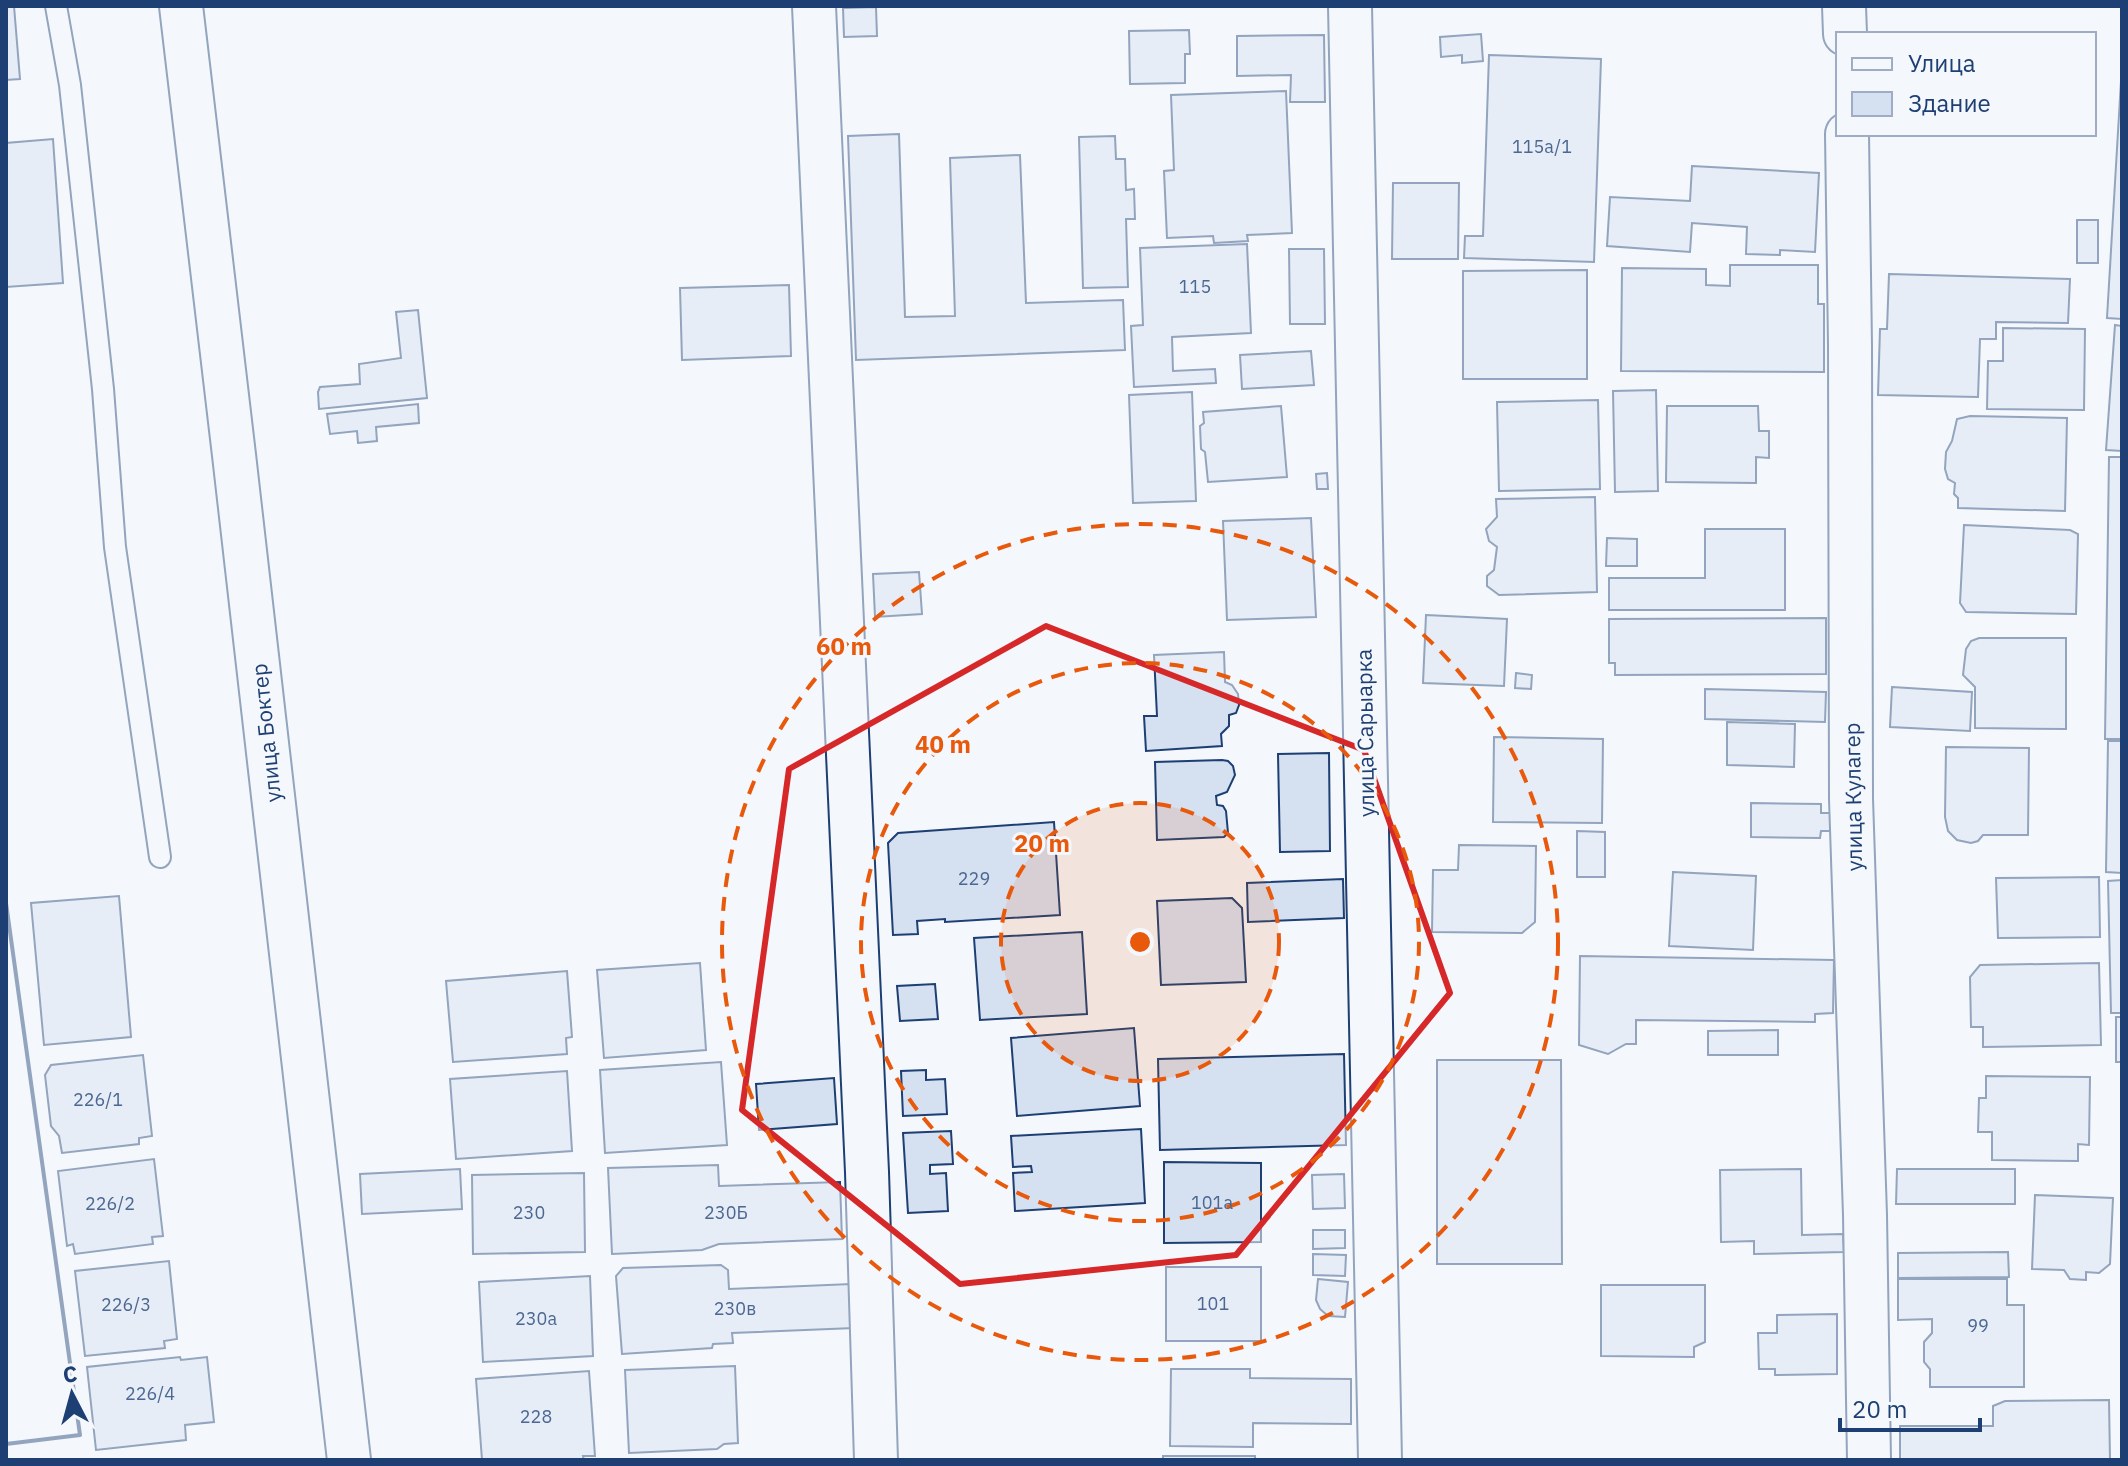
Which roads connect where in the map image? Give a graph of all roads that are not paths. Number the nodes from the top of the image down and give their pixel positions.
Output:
1 (56, 6) edge
2 (181, 6) edge
3 (814, 6) edge
4 (1350, 6) edge
5 (1844, 6) edge
6 (1845, 32) edge
7 (1847, 136) edge
8 (160, 857) dead end
9 (349, 1460) edge
10 (876, 1460) edge
11 (1380, 1460) edge
12 (1869, 1460) edge

1 - 8 lane
2 - 9 street, улица Боктер
3 - 10 street
4 - 11 street, улица Сарыарка
5 - 6 street
7 - 12 street, улица Кулагер

